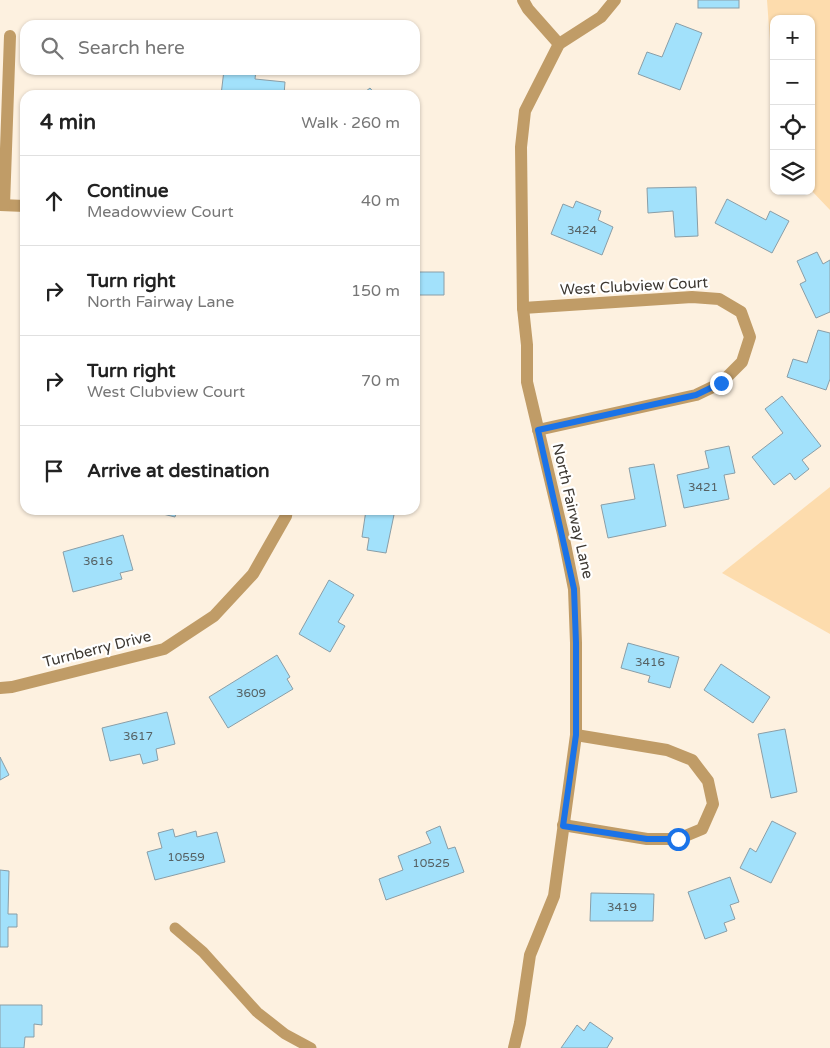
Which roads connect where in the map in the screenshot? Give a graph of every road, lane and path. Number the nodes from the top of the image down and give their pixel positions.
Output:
1 (523, 0) edge
2 (615, 0) edge
3 (10, 36) dead end
4 (559, 44) junction
5 (2, 205) edge
6 (20, 206) edge
7 (523, 308) junction
8 (538, 430) junction
9 (286, 515) edge
10 (0, 688) edge
11 (576, 735) junction
12 (563, 826) junction
13 (175, 928) dead end
14 (310, 1048) edge
15 (514, 1048) edge

1 - 4 street
2 - 4 street
3 - 5 street
4 - 7 street, North Fairway Lane
5 - 6 street
7 - 8 street, North Fairway Lane
7 - 8 street, West Clubview Court
8 - 11 street, North Fairway Lane
9 - 10 street, Turnberry Drive
11 - 12 street, North Fairway Lane
11 - 12 street
12 - 15 street, North Fairway Lane
13 - 14 lane

